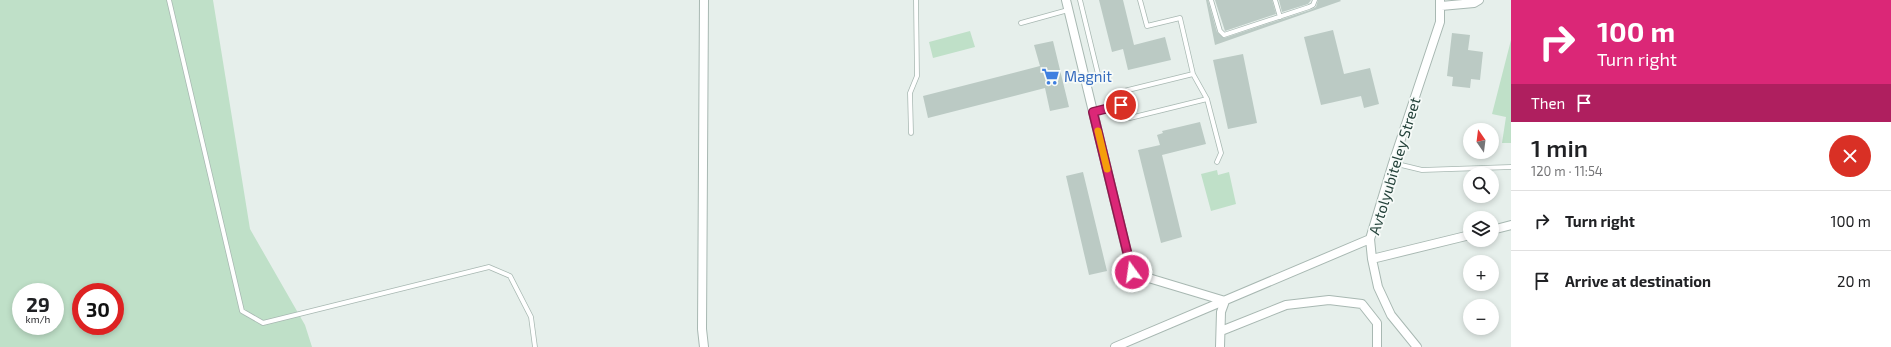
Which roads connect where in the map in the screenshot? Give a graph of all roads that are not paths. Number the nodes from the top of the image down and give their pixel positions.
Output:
1 (168, 0) edge
2 (704, 0) edge
3 (916, 0) edge
4 (1066, 0) edge
5 (1080, 0) edge
6 (1140, 0) edge
7 (1211, 0) edge
8 (1275, 0) edge
9 (1315, 0) edge
10 (1479, 0) edge
11 (1440, 3) edge
12 (1068, 10) junction
13 (1280, 17) junction
14 (1021, 22) dead end
15 (1193, 74) junction
16 (1087, 87) junction
17 (1208, 99) junction
18 (1121, 105) junction
19 (1093, 112) junction
20 (911, 133) dead end
21 (1217, 162) dead end
22 (1393, 162) junction
23 (1511, 167) edge
24 (1511, 225) edge
25 (1499, 228) edge
26 (1463, 237) edge
27 (1370, 239) junction
28 (1372, 259) junction
29 (1225, 301) junction
30 (1220, 331) junction
31 (535, 347) edge
32 (704, 347) edge
33 (1114, 347) edge
34 (1220, 347) edge
35 (1377, 347) edge
36 (1417, 347) edge

1 - 31 lane
2 - 32 street
3 - 20 lane
4 - 12 street
5 - 16 lane
6 - 15 lane
7 - 13 lane
8 - 13 lane
9 - 13 lane
10 - 11 street
11 - 22 street, Avtolyubiteley Street
12 - 14 lane
12 - 16 street
15 - 17 lane
15 - 18 lane
16 - 19 street
17 - 18 lane
17 - 21 lane
18 - 19 lane
19 - 29 street
22 - 23 lane
22 - 27 street, Avtolyubiteley Street
24 - 25 street
26 - 28 street
27 - 28 street, Avtolyubiteley Street
27 - 29 street
28 - 36 street, Avtolyubiteley Street
29 - 30 street
29 - 33 street
30 - 34 street
30 - 35 street

